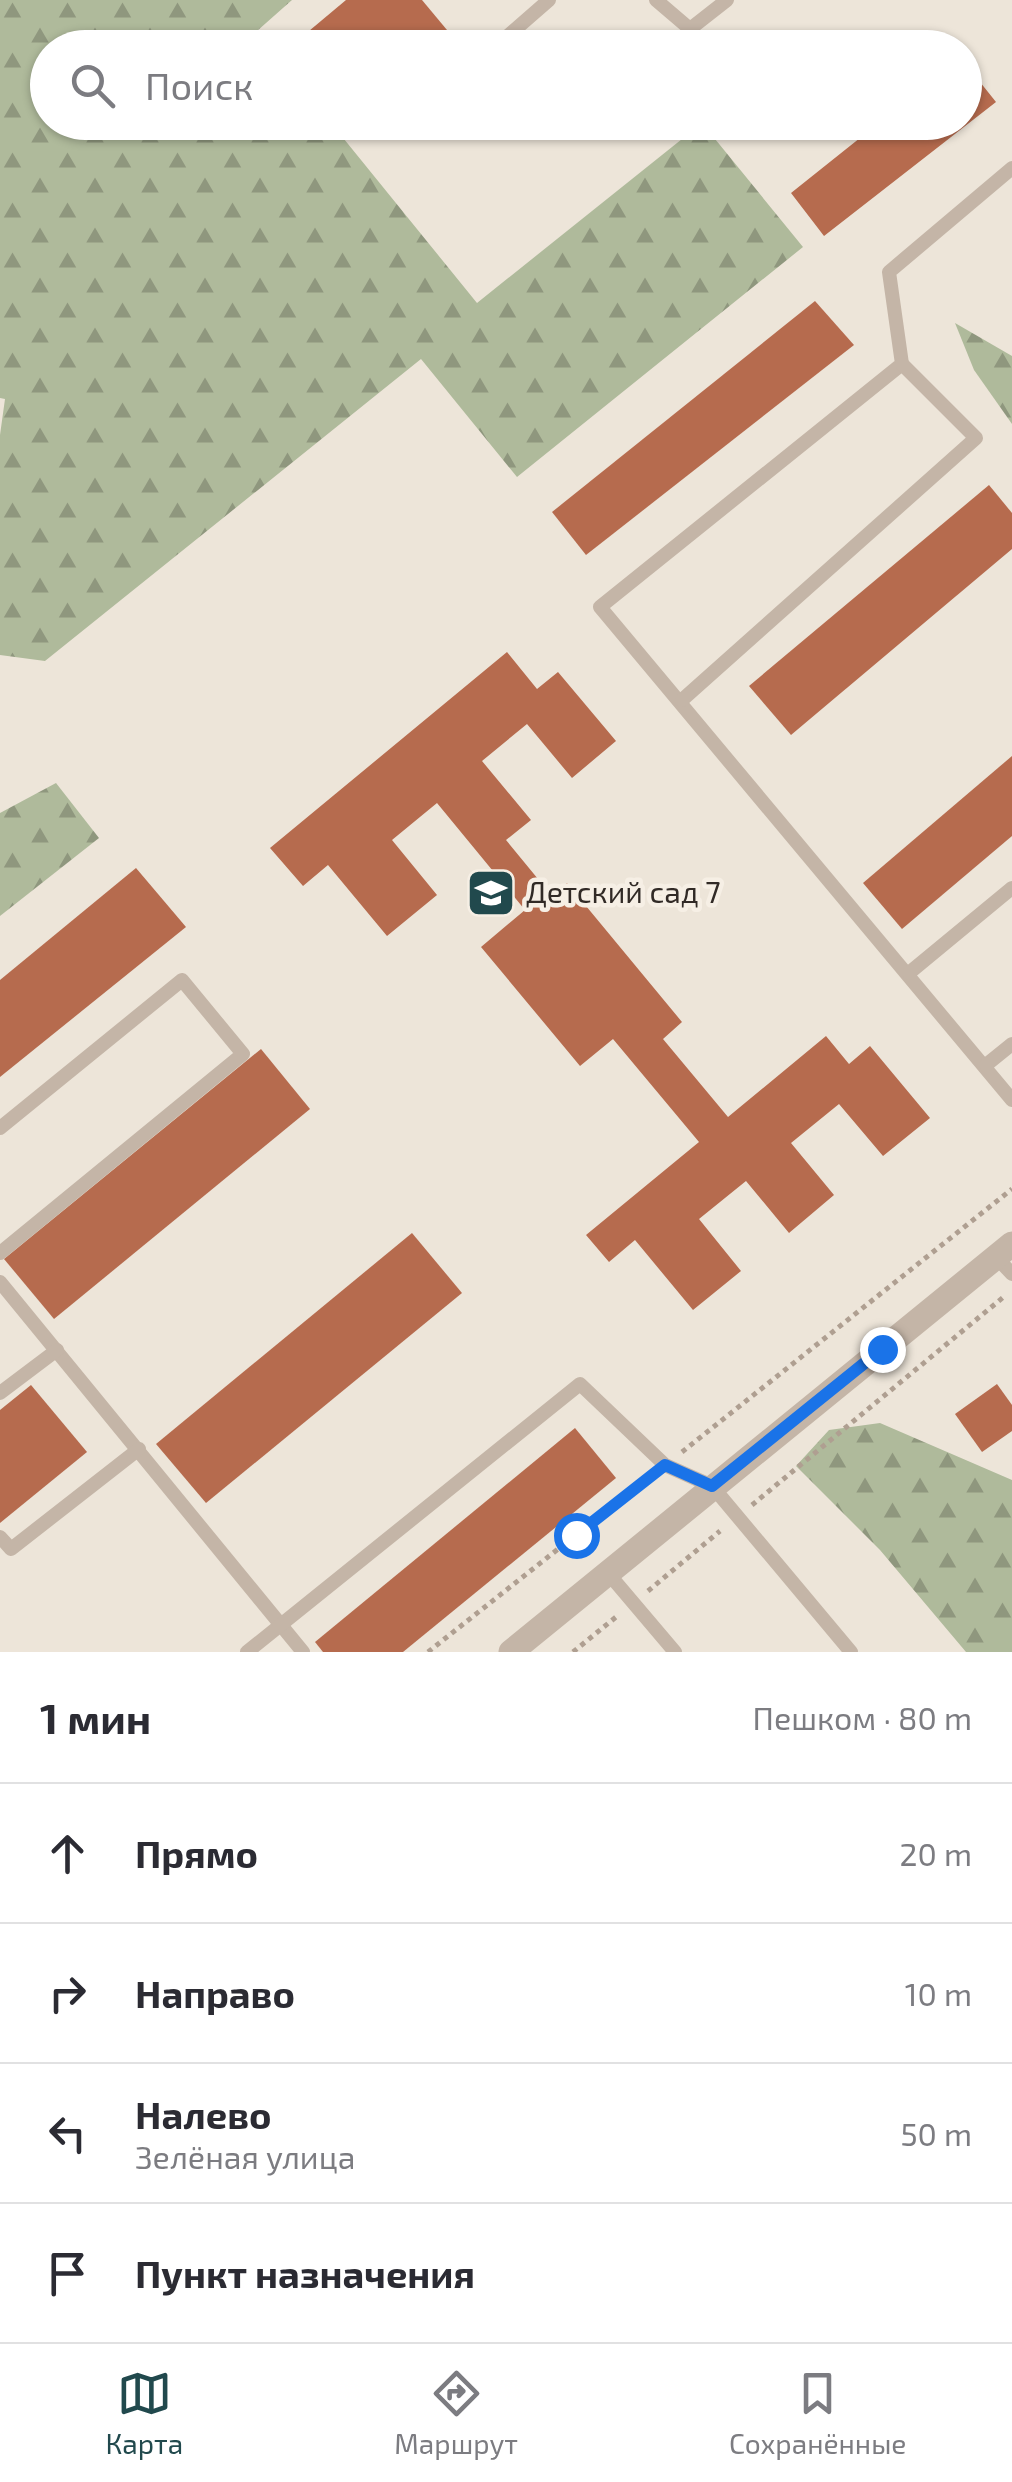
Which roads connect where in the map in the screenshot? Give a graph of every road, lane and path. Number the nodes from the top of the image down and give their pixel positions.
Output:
1 (549, 0) edge
2 (656, 0) edge
3 (726, 0) edge
4 (515, 30) edge
5 (1012, 168) edge
6 (902, 364) junction
7 (682, 700) junction
8 (1012, 888) edge
9 (909, 973) junction
10 (1012, 1044) edge
11 (986, 1065) junction
12 (1012, 1100) edge
13 (0, 1128) edge
14 (1012, 1190) edge
15 (0, 1253) edge
16 (1007, 1258) edge
17 (0, 1282) edge
18 (1012, 1290) edge
19 (57, 1350) junction
20 (0, 1393) edge
21 (139, 1449) junction
22 (665, 1465) junction
23 (712, 1486) junction
24 (738, 1516) junction
25 (0, 1537) edge
26 (608, 1573) junction
27 (633, 1602) junction
28 (280, 1625) junction
29 (247, 1652) edge
30 (303, 1652) edge
31 (428, 1652) edge
32 (511, 1652) edge
33 (573, 1652) edge
34 (675, 1652) edge
35 (851, 1652) edge

1 - 4 lane
2 - 3 lane
5 - 6 lane
6 - 7 lane
6 - 7 lane
7 - 9 lane
8 - 9 lane
9 - 11 lane
10 - 11 lane
11 - 12 lane
13 - 15 lane
14 - 22 path
16 - 23 street
17 - 19 lane
18 - 24 path
19 - 20 lane
19 - 21 lane
21 - 25 lane
21 - 28 lane
22 - 23 lane
22 - 28 lane
22 - 31 path
23 - 24 lane
23 - 26 street
24 - 27 path
24 - 35 lane
26 - 27 lane
26 - 32 street
27 - 33 path
27 - 34 lane
28 - 29 lane
28 - 30 lane

